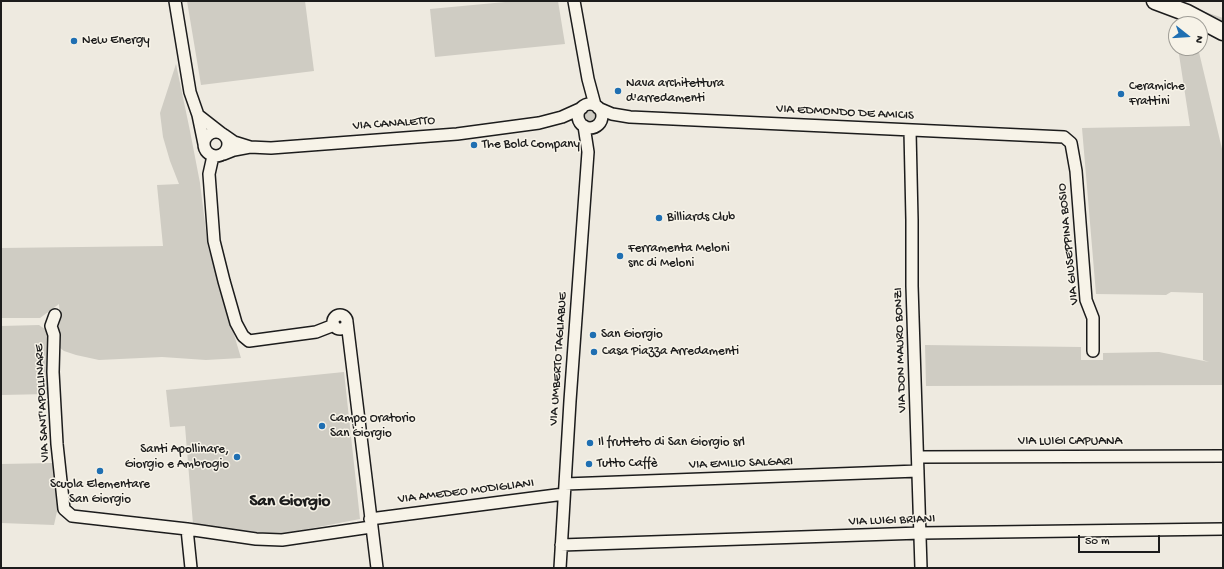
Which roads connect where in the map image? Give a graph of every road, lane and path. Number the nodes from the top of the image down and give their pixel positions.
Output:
1 (175, 1) edge
2 (574, 1) edge
3 (1155, 1) edge
4 (1223, 32) edge
5 (590, 107) junction
6 (198, 114) junction
7 (623, 117) junction
8 (539, 123) junction
9 (598, 124) junction
10 (583, 125) junction
11 (910, 131) junction
12 (222, 134) junction
13 (1064, 137) joint
14 (204, 144) junction
15 (250, 147) junction
16 (588, 152) junction
17 (218, 155) junction
18 (55, 315) dead end
19 (1093, 351) dead end
20 (1223, 456) edge
21 (918, 457) junction
22 (918, 471) junction
23 (564, 489) junction
24 (371, 523) junction
25 (187, 529) junction
26 (1223, 529) edge
27 (920, 533) junction
28 (282, 540) joint
29 (561, 545) junction
30 (191, 568) edge
31 (377, 568) edge
32 (560, 568) edge
33 (921, 568) edge

1 - 6 street
2 - 5 street
3 - 4 highway
5 - 7 street, VIA EDMONDO DE AMICIS
5 - 8 street, VIA CANALETTO
5 - 9 street
5 - 10 street
6 - 12 street, VIA CANALETTO
6 - 14 street
7 - 9 street, VIA EDMONDO DE AMICIS
7 - 11 street, VIA EDMONDO DE AMICIS
8 - 10 street, VIA CANALETTO
8 - 15 street, VIA CANALETTO
9 - 10 street
9 - 16 street, VIA UMBERTO TAGLIABUE
10 - 16 street, VIA UMBERTO TAGLIABUE
11 - 13 street, VIA EDMONDO DE AMICIS
11 - 21 street, VIA DON MAURO BONZI
12 - 14 street
12 - 15 street, VIA CANALETTO
12 - 17 street
13 - 19 street, VIA GIUSEPPINA BOSIO
14 - 17 street
15 - 17 street, VIA CANALETTO
16 - 23 street, VIA UMBERTO TAGLIABUE
17 - 24 street
18 - 25 street, VIA SANT'APOLLINARE
20 - 21 street, VIA LUIGI CAPUANA
21 - 22 street, VIA DON MAURO BONZI
22 - 23 street, VIA EMILIO SALGARI
22 - 27 street, VIA DON MAURO BONZI
23 - 24 street, VIA AMEDEO MODIGLIANI
23 - 29 street, VIA UMBERTO TAGLIABUE
24 - 28 street, VIA AMEDEO MODIGLIANI
24 - 31 street
25 - 28 street, VIA SANT'APOLLINARE
25 - 30 street
26 - 27 street, VIA LUIGI BRIANI
27 - 29 street, VIA LUIGI BRIANI
27 - 33 street, VIA DON MAURO BONZI
29 - 32 street, VIA UMBERTO TAGLIABUE

